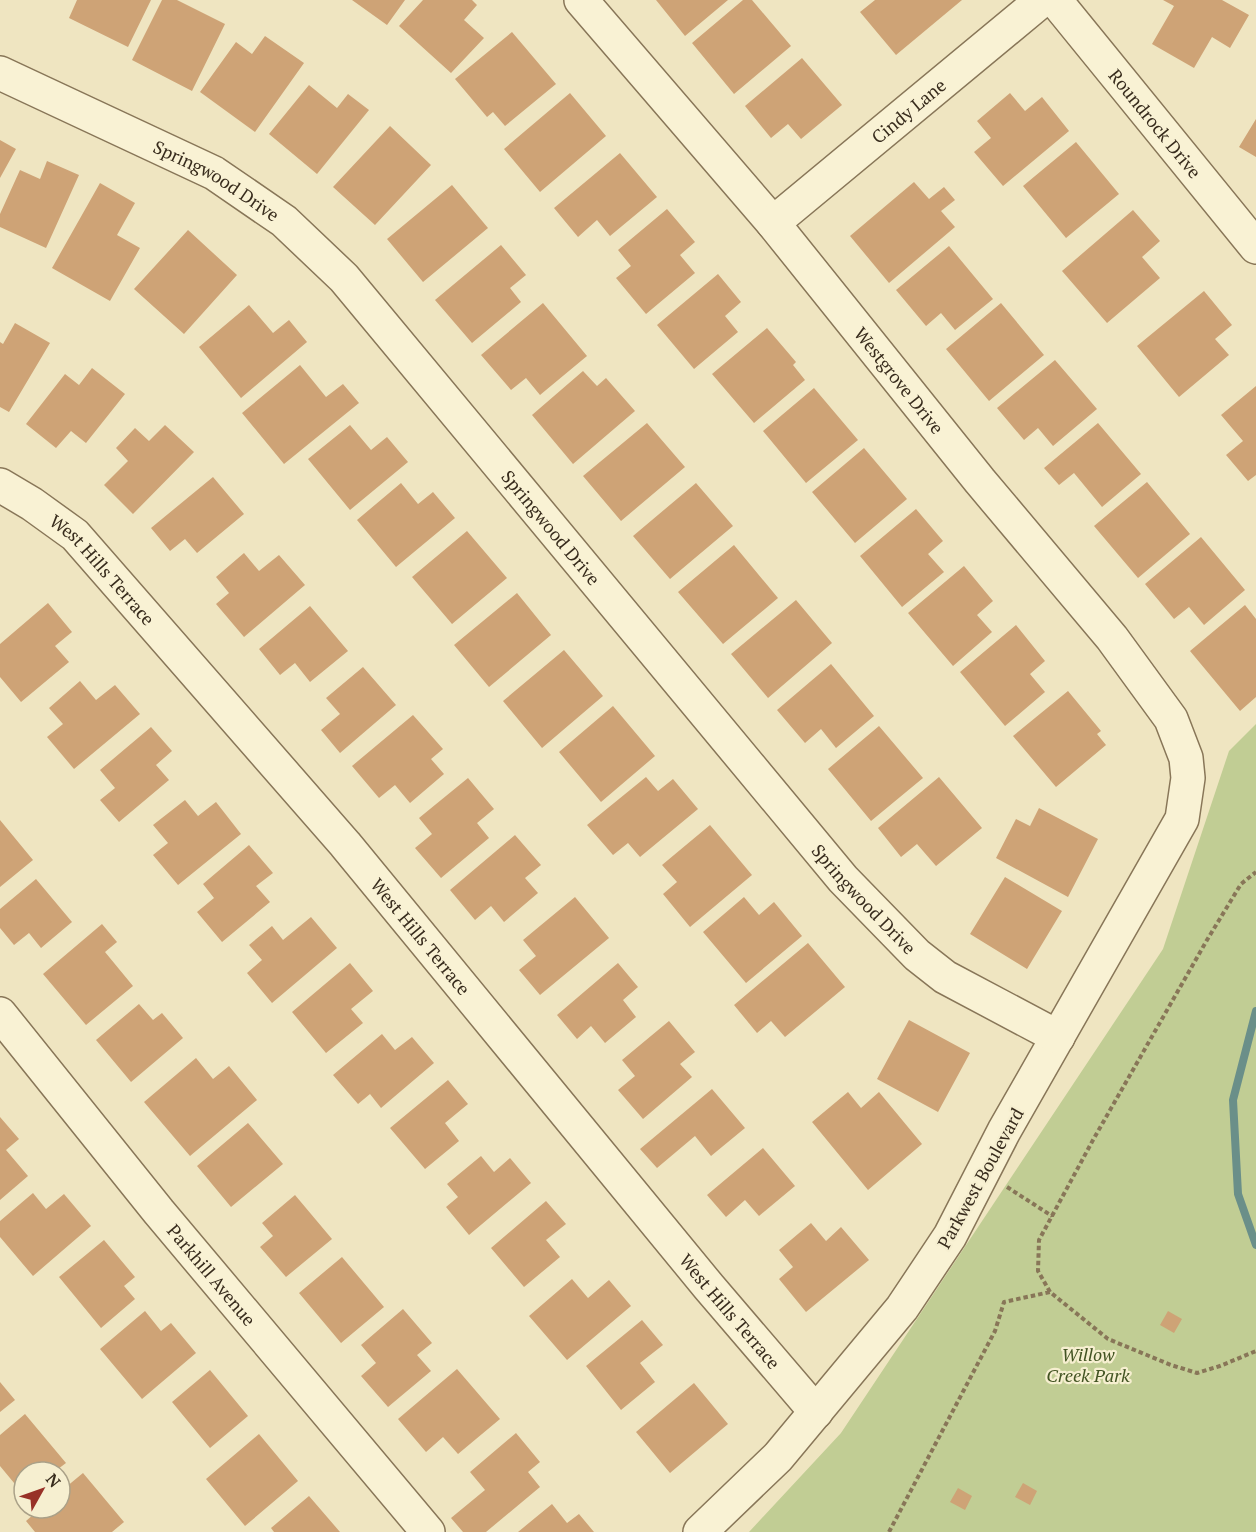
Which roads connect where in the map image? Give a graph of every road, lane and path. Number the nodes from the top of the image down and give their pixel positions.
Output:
1 (581, 0) edge
2 (1042, 0) edge
3 (1055, 0) edge
4 (0, 73) edge
5 (773, 223) junction
6 (1256, 247) edge
7 (0, 485) edge
8 (1188, 778) joint
9 (1256, 872) edge
10 (0, 1014) edge
11 (1058, 1037) junction
12 (984, 1171) junction
13 (1052, 1216) junction
14 (1050, 1292) junction
15 (1256, 1351) edge
16 (816, 1412) junction
17 (428, 1532) edge
18 (700, 1532) edge
19 (889, 1532) edge

1 - 5 street, Westgrove Drive
2 - 5 street, Cindy Lane
3 - 6 street, Roundrock Drive
4 - 11 street, Springwood Drive
5 - 8 street, Westgrove Drive
7 - 16 street, West Hills Terrace
8 - 11 street, Parkwest Boulevard
9 - 13 path
10 - 17 street, Parkhill Avenue
11 - 12 street, Parkwest Boulevard
12 - 13 path
12 - 16 street, Parkwest Boulevard
13 - 14 path
14 - 15 path
14 - 19 path
16 - 18 street, Parkwest Boulevard

